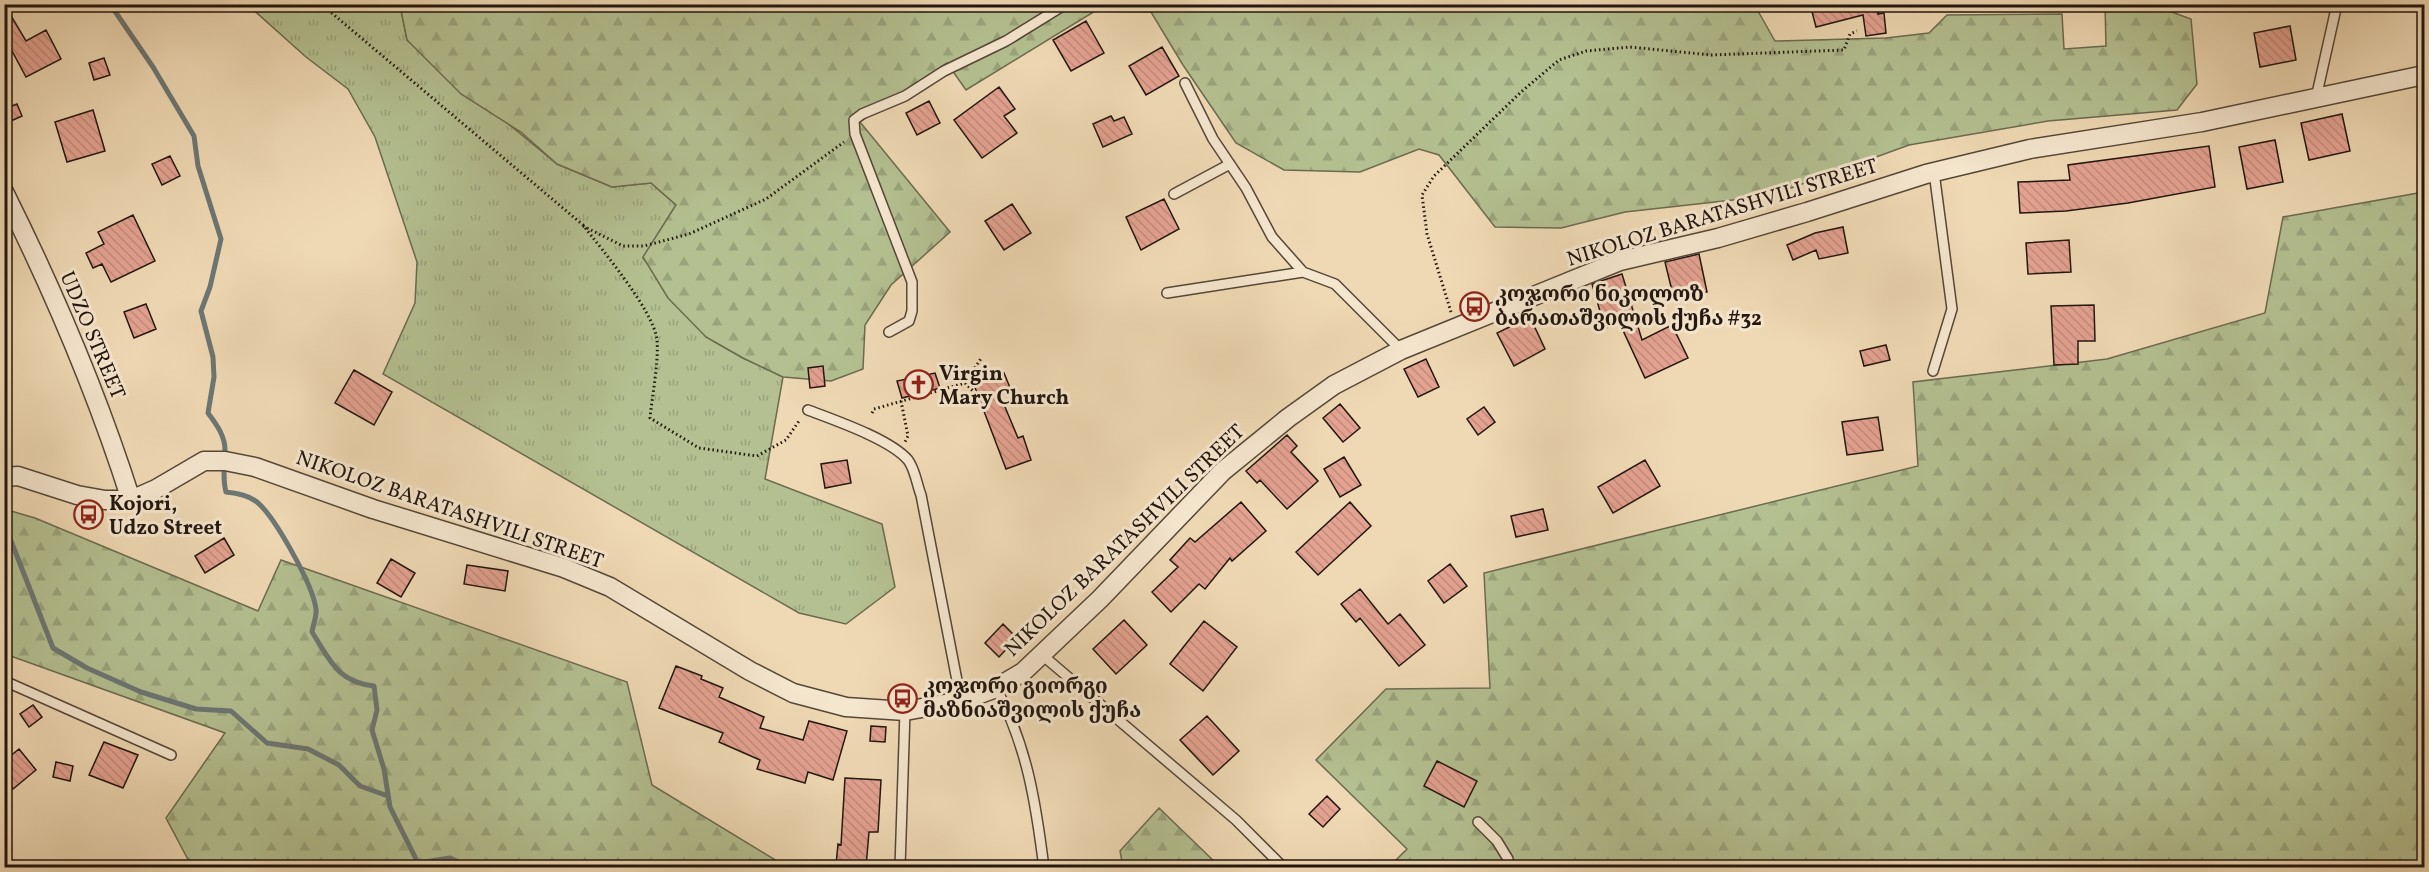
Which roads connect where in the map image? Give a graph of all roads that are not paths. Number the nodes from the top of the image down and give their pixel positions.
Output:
1 (1066, 4) edge
2 (2337, 4) edge
3 (2424, 75) edge
4 (1185, 83) dead end
5 (2316, 98) junction
6 (1230, 164) junction
7 (1934, 172) junction
8 (4, 192) edge
9 (1174, 194) dead end
10 (1303, 272) junction
11 (1167, 293) dead end
12 (889, 332) dead end
13 (1401, 350) junction
14 (1933, 371) dead end
15 (808, 410) road end
16 (4, 477) edge
17 (132, 500) junction
18 (1041, 654) junction
19 (4, 680) edge
20 (996, 688) junction
21 (961, 701) junction
22 (905, 711) junction
23 (171, 755) dead end
24 (1478, 822) dead end
25 (900, 867) edge
26 (1044, 867) edge
27 (1284, 867) edge
28 (1506, 867) edge

1 - 12 lane
2 - 5 lane
3 - 5 street, NIKOLOZ BARATASHVILI STREET
4 - 6 lane
5 - 7 street, NIKOLOZ BARATASHVILI STREET
6 - 9 lane
6 - 10 lane
7 - 13 street, NIKOLOZ BARATASHVILI STREET
7 - 14 lane
8 - 17 street, UDZO STREET
10 - 11 lane
10 - 13 lane
13 - 18 street, NIKOLOZ BARATASHVILI STREET
15 - 21 lane
16 - 17 street, NIKOLOZ BARATASHVILI STREET
17 - 22 street, NIKOLOZ BARATASHVILI STREET
18 - 20 street, NIKOLOZ BARATASHVILI STREET
18 - 27 lane
19 - 23 lane
20 - 21 street, NIKOLOZ BARATASHVILI STREET
20 - 26 lane
21 - 22 street, NIKOLOZ BARATASHVILI STREET
22 - 25 lane
24 - 28 lane

